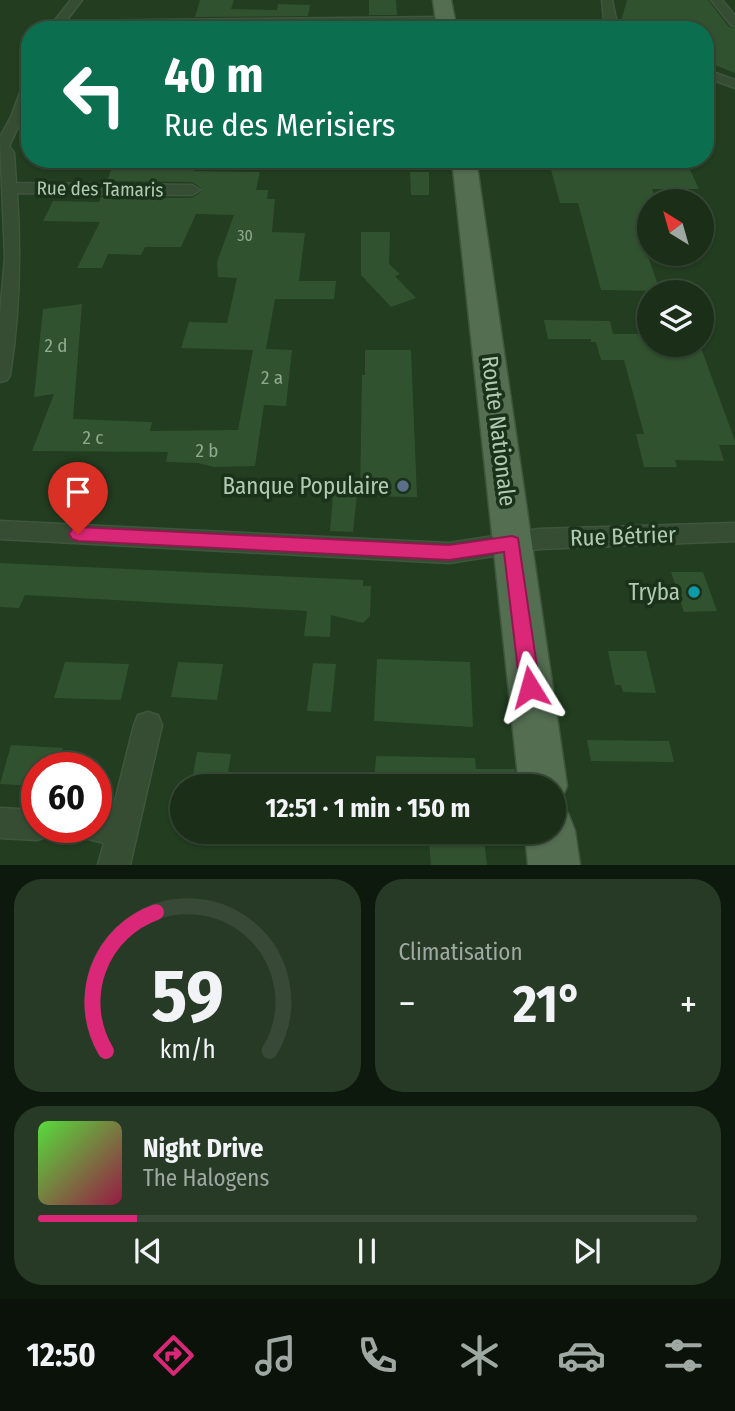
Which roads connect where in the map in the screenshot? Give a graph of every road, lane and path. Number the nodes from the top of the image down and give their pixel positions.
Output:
1 (77, 0) edge
2 (443, 0) edge
3 (607, 0) edge
4 (716, 0) edge
5 (60, 21) edge
6 (283, 21) edge
7 (344, 21) edge
8 (446, 21) edge
9 (611, 21) edge
10 (735, 23) edge
11 (714, 76) edge
12 (735, 84) edge
13 (21, 108) edge
14 (1, 146) edge
15 (465, 168) edge
16 (9, 188) junction
17 (192, 190) dead end
18 (0, 375) edge
19 (0, 530) edge
20 (735, 532) edge
21 (512, 543) junction
22 (148, 725) dead end
23 (541, 774) edge
24 (112, 820) edge
25 (0, 823) edge
26 (21, 824) edge
27 (111, 843) edge
28 (552, 844) edge
29 (114, 865) edge
30 (554, 865) edge

1 - 5 street
2 - 8 main road
3 - 9 street
4 - 10 street
6 - 7 street
11 - 12 street
13 - 14 street
14 - 16 street
15 - 21 main road, Route Nationale
16 - 17 street, Rue des Tamaris
16 - 18 street
19 - 21 street, Rue Bétrier
20 - 21 street, Rue Bétrier
21 - 23 main road, Route Nationale
22 - 24 street
25 - 26 street
27 - 29 street
28 - 30 main road

